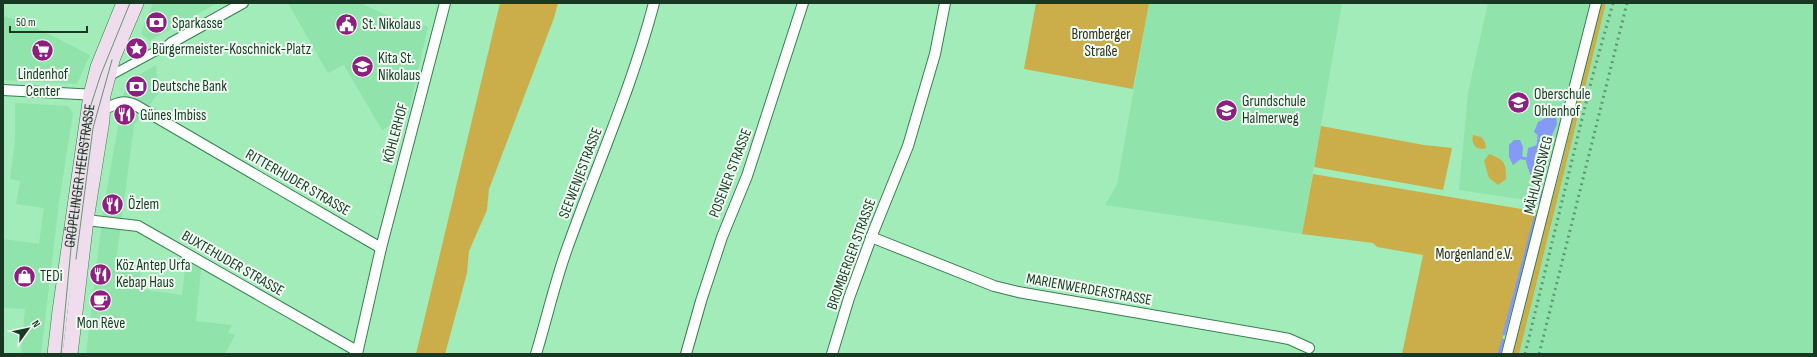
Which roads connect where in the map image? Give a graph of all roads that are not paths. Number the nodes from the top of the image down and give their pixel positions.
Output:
1 (124, 3) edge
2 (136, 3) edge
3 (243, 3) edge
4 (444, 3) edge
5 (654, 3) edge
6 (803, 3) edge
7 (945, 3) edge
8 (1596, 3) edge
9 (171, 43) joint
10 (107, 78) junction
11 (3, 90) edge
12 (99, 100) junction
13 (86, 220) junction
14 (871, 237) junction
15 (381, 248) junction
16 (1309, 348) dead end
17 (357, 353) edge
18 (55, 354) edge
19 (70, 354) edge
20 (536, 354) edge
21 (686, 354) edge
22 (832, 354) edge
23 (1507, 354) edge

1 - 12 main road, GRÖPELINGER HEERSTRASSE
2 - 10 main road, GRÖPELINGER HEERSTRASSE
3 - 9 street
4 - 15 street, KÖHLERHOF
5 - 20 street, SEEWENJESTRASSE
6 - 21 street, POSENER STRASSE
7 - 14 street, BROMBERGER STRASSE
8 - 23 street, MÄHLANDSWEG
9 - 10 street
10 - 12 main road, GRÖPELINGER HEERSTRASSE
11 - 12 street
12 - 13 main road, GRÖPELINGER HEERSTRASSE
12 - 15 street, RITTERHUDER STRASSE
12 - 18 main road, GRÖPELINGER HEERSTRASSE
13 - 17 street, BUXTEHUDER STRASSE
13 - 19 main road, GRÖPELINGER HEERSTRASSE
14 - 16 street, MARIENWERDERSTRASSE
14 - 22 street, BROMBERGER STRASSE
15 - 17 street

